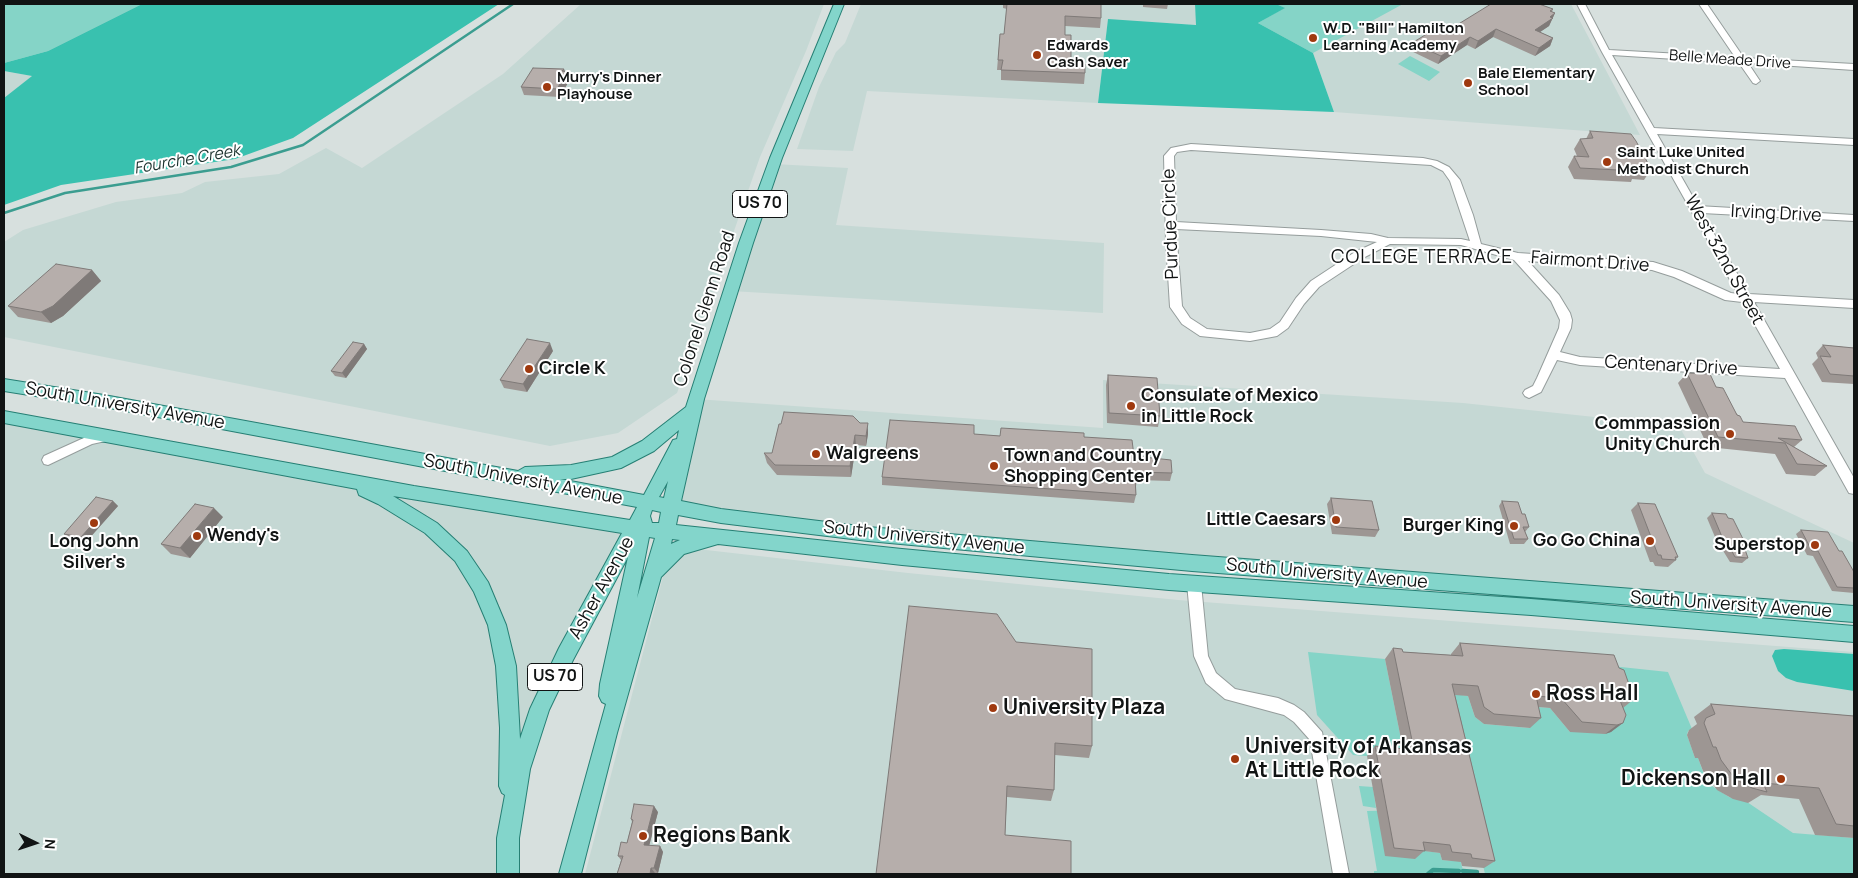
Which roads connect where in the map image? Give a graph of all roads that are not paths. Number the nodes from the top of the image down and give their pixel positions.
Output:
1 (839, 4) edge
2 (1581, 4) edge
3 (1703, 4) edge
4 (1606, 52) junction
5 (1744, 60) junction
6 (1854, 67) edge
7 (1756, 81) dead end
8 (1651, 131) junction
9 (1854, 142) edge
10 (1697, 209) junction
11 (1854, 218) edge
12 (1171, 225) junction
13 (1388, 240) junction
14 (1476, 245) junction
15 (1518, 257) junction
16 (1747, 298) junction
17 (1854, 304) edge
18 (1554, 355) junction
19 (1788, 374) junction
20 (4, 385) edge
21 (1529, 393) dead end
22 (694, 409) junction
23 (4, 417) edge
24 (687, 431) junction
25 (106, 437) junction
26 (48, 460) dead end
27 (475, 470) junction
28 (312, 474) junction
29 (1854, 489) edge
30 (648, 503) junction
31 (671, 508) junction
32 (639, 528) junction
33 (666, 530) junction
34 (724, 536) junction
35 (653, 575) junction
36 (1194, 584) junction
37 (1854, 614) edge
38 (1854, 634) edge
39 (607, 733) junction
40 (508, 838) junction
41 (508, 874) edge
42 (570, 874) edge
43 (1341, 874) edge

1 - 22 main road, Colonel Glenn Road / US 70
2 - 4 street, West 32nd Street
3 - 5 street
4 - 5 street, Belle Meade Drive
4 - 8 street, West 32nd Street
5 - 6 street, Belle Meade Drive
5 - 7 street
8 - 9 street
8 - 10 street, West 32nd Street
10 - 11 street, Irving Drive
10 - 16 street, West 32nd Street
12 - 13 street, Fairmont Drive
12 - 13 street, Purdue Circle
12 - 14 street, Purdue Circle
13 - 14 street, Fairmont Drive
14 - 15 street, Fairmont Drive
15 - 16 street, Fairmont Drive
15 - 18 street
16 - 17 street, Fairmont Drive
16 - 19 street, West 32nd Street
18 - 19 street, Centenary Drive
18 - 21 street
19 - 29 street, West 32nd Street
20 - 27 main road, South University Avenue
22 - 24 main road, Colonel Glenn Road / US 70
22 - 27 main road
23 - 25 main road, South University Avenue
24 - 30 main road, Colonel Glenn Road / US 70
24 - 31 main road, Colonel Glenn Road / US 70
25 - 26 street
25 - 28 main road, South University Avenue
27 - 30 main road, South University Avenue
28 - 32 main road, South University Avenue
28 - 40 main road
30 - 31 main road, South University Avenue
30 - 32 main road, Colonel Glenn Road
31 - 33 main road, Asher Avenue / US 70
31 - 37 main road, South University Avenue
32 - 33 main road, South University Avenue
32 - 39 main road, Colonel Glenn Road
32 - 40 main road, Asher Avenue / US 70
33 - 34 main road, South University Avenue
33 - 35 main road, Asher Avenue / US 70
34 - 35 main road
34 - 36 main road, South University Avenue
35 - 39 main road, Asher Avenue / US 70
36 - 38 main road, South University Avenue
36 - 43 street
39 - 42 main road, Asher Avenue / US 70
40 - 41 main road, Asher Avenue / US 70

